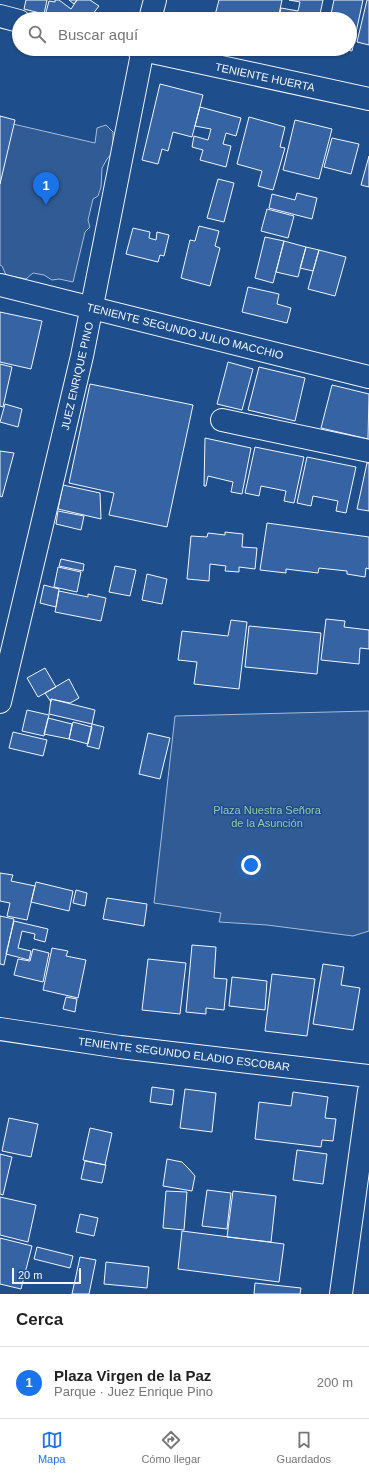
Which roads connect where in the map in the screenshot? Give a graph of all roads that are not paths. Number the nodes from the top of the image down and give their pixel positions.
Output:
1 (155, 0) edge
2 (152, 12) edge
3 (0, 16) edge
4 (12, 19) edge
5 (141, 56) edge
6 (174, 56) edge
7 (369, 99) edge
8 (0, 285) edge
9 (92, 307) junction
10 (369, 377) edge
11 (222, 420) dead end
12 (369, 451) edge
13 (0, 702) edge
14 (0, 1029) edge
15 (369, 1076) edge
16 (369, 1090) edge
17 (341, 1294) edge

1 - 2 street
3 - 4 street
5 - 9 street, JUEZ ENRIQUE PINO
6 - 7 street, TENIENTE HUERTA
8 - 9 street, TENIENTE SEGUNDO JULIO MACCHIO
9 - 10 street, TENIENTE SEGUNDO JULIO MACCHIO
9 - 13 street, JUEZ ENRIQUE PINO
11 - 12 street
14 - 15 street, TENIENTE SEGUNDO ELADIO ESCOBAR
16 - 17 street

